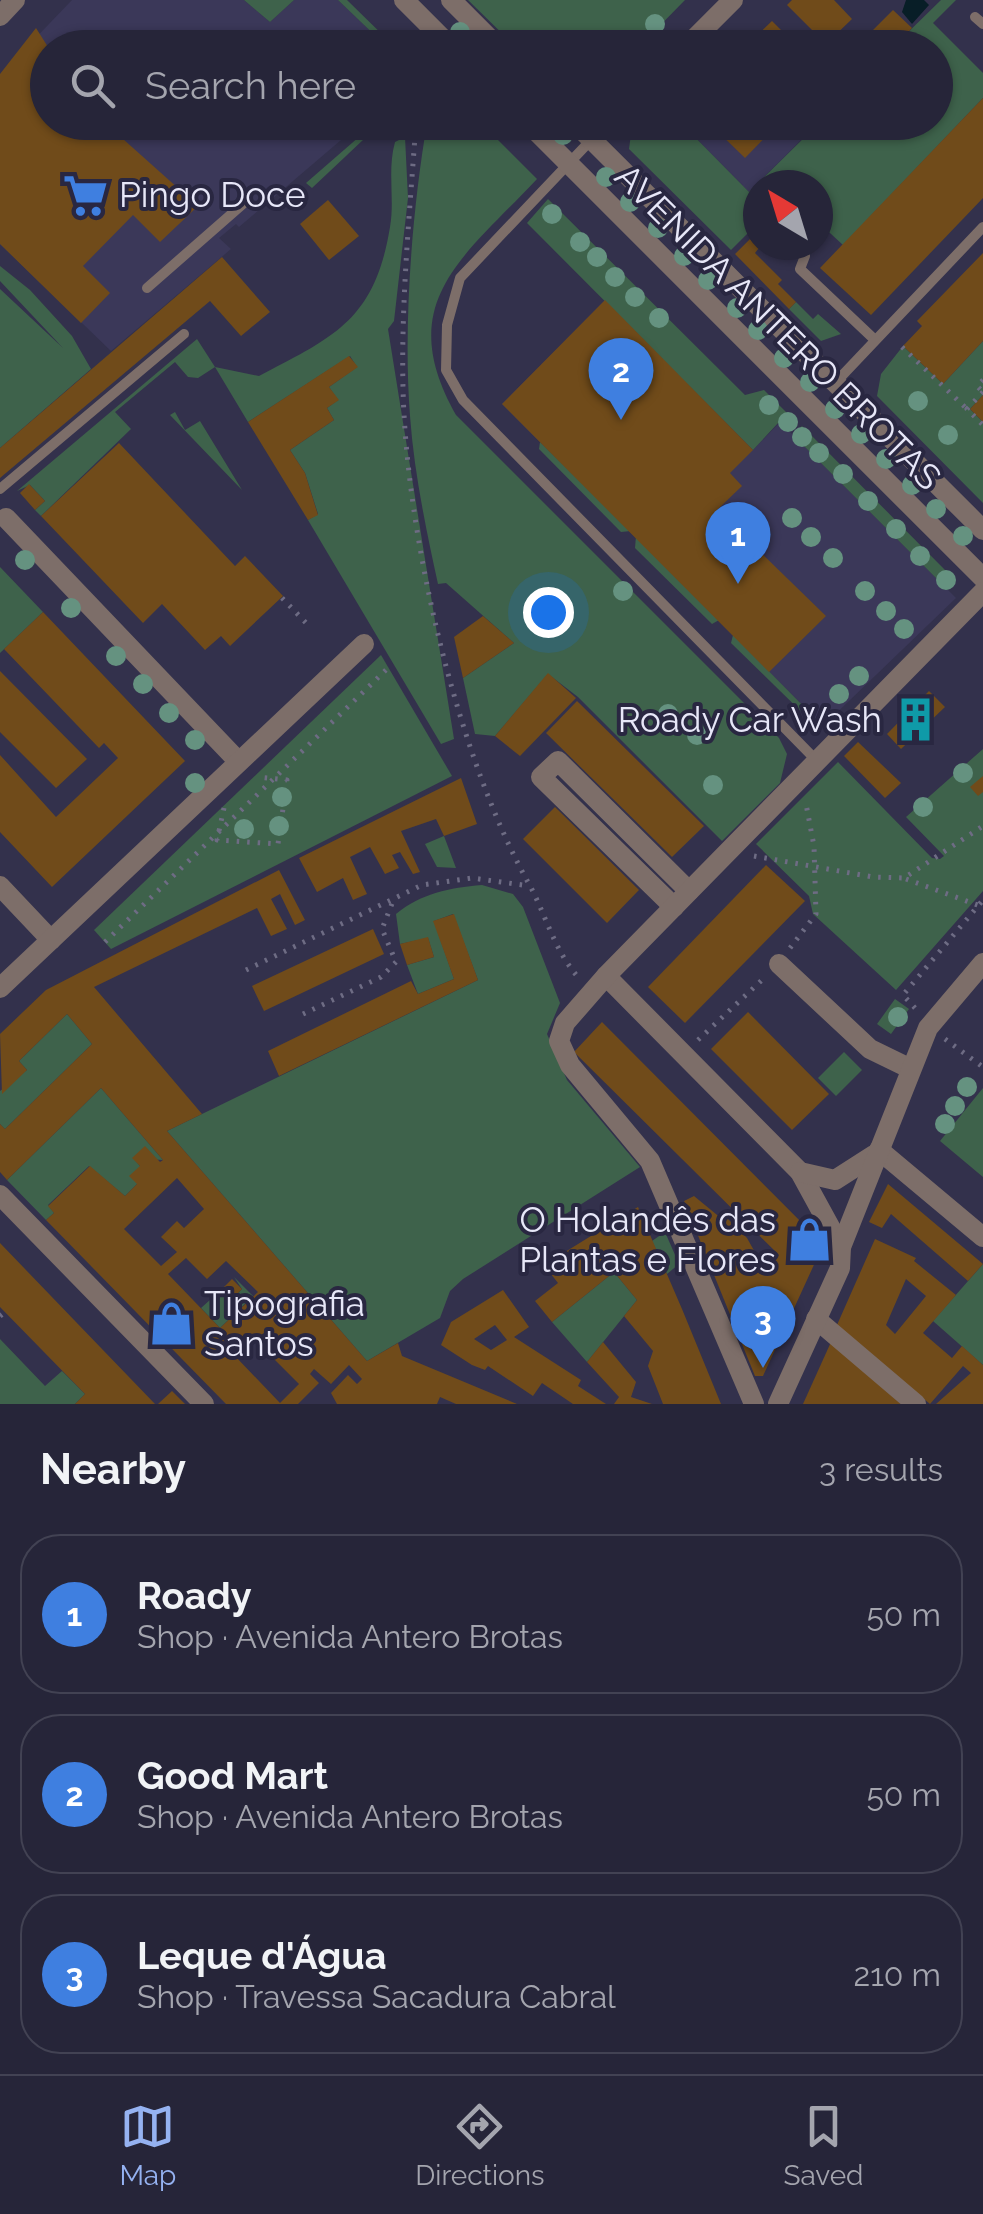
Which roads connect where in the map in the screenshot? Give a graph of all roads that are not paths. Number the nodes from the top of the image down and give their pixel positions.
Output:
1 (15, 0) edge
2 (404, 0) edge
3 (733, 0) edge
4 (454, 3) edge
5 (0, 16) edge
6 (434, 30) edge
7 (481, 30) edge
8 (704, 30) edge
9 (545, 140) edge
10 (591, 140) joint
11 (568, 164) junction
12 (244, 202) dead end
13 (983, 227) edge
14 (803, 260) edge
15 (148, 288) dead end
16 (184, 334) dead end
17 (875, 340) junction
18 (835, 383) junction
19 (0, 489) edge
20 (6, 518) dead end
21 (983, 530) edge
22 (983, 578) edge
23 (983, 592) edge
24 (364, 644) dead end
25 (816, 760) junction
26 (238, 761) junction
27 (0, 886) edge
28 (682, 899) junction
29 (51, 940) junction
30 (983, 963) edge
31 (779, 964) road end
32 (603, 980) junction
33 (0, 988) edge
34 (909, 1068) junction
35 (879, 1150) junction
36 (800, 1172) junction
37 (0, 1195) edge
38 (983, 1236) edge
39 (841, 1247) junction
40 (816, 1319) junction
41 (204, 1404) edge
42 (754, 1404) edge
43 (778, 1404) edge
44 (916, 1404) edge

1 - 5 street
2 - 6 street
3 - 8 street
4 - 7 street
9 - 11 street, AVENIDA ANTERO BROTAS
10 - 11 lane
10 - 18 street, AVENIDA ANTERO BROTAS
11 - 22 street, AVENIDA ANTERO BROTAS
11 - 25 lane
12 - 15 lane
13 - 17 lane
14 - 17 lane
16 - 19 lane
17 - 18 lane
18 - 21 street, AVENIDA ANTERO BROTAS
20 - 26 street
23 - 25 street
24 - 26 street
25 - 28 street
26 - 29 street
27 - 29 street
28 - 28 street
28 - 32 street
29 - 33 street
30 - 34 street
31 - 34 street
32 - 36 street
32 - 42 street
34 - 35 street
35 - 36 street
35 - 38 street
35 - 39 street
36 - 39 street
37 - 41 street
39 - 40 street
40 - 43 street
40 - 44 street

